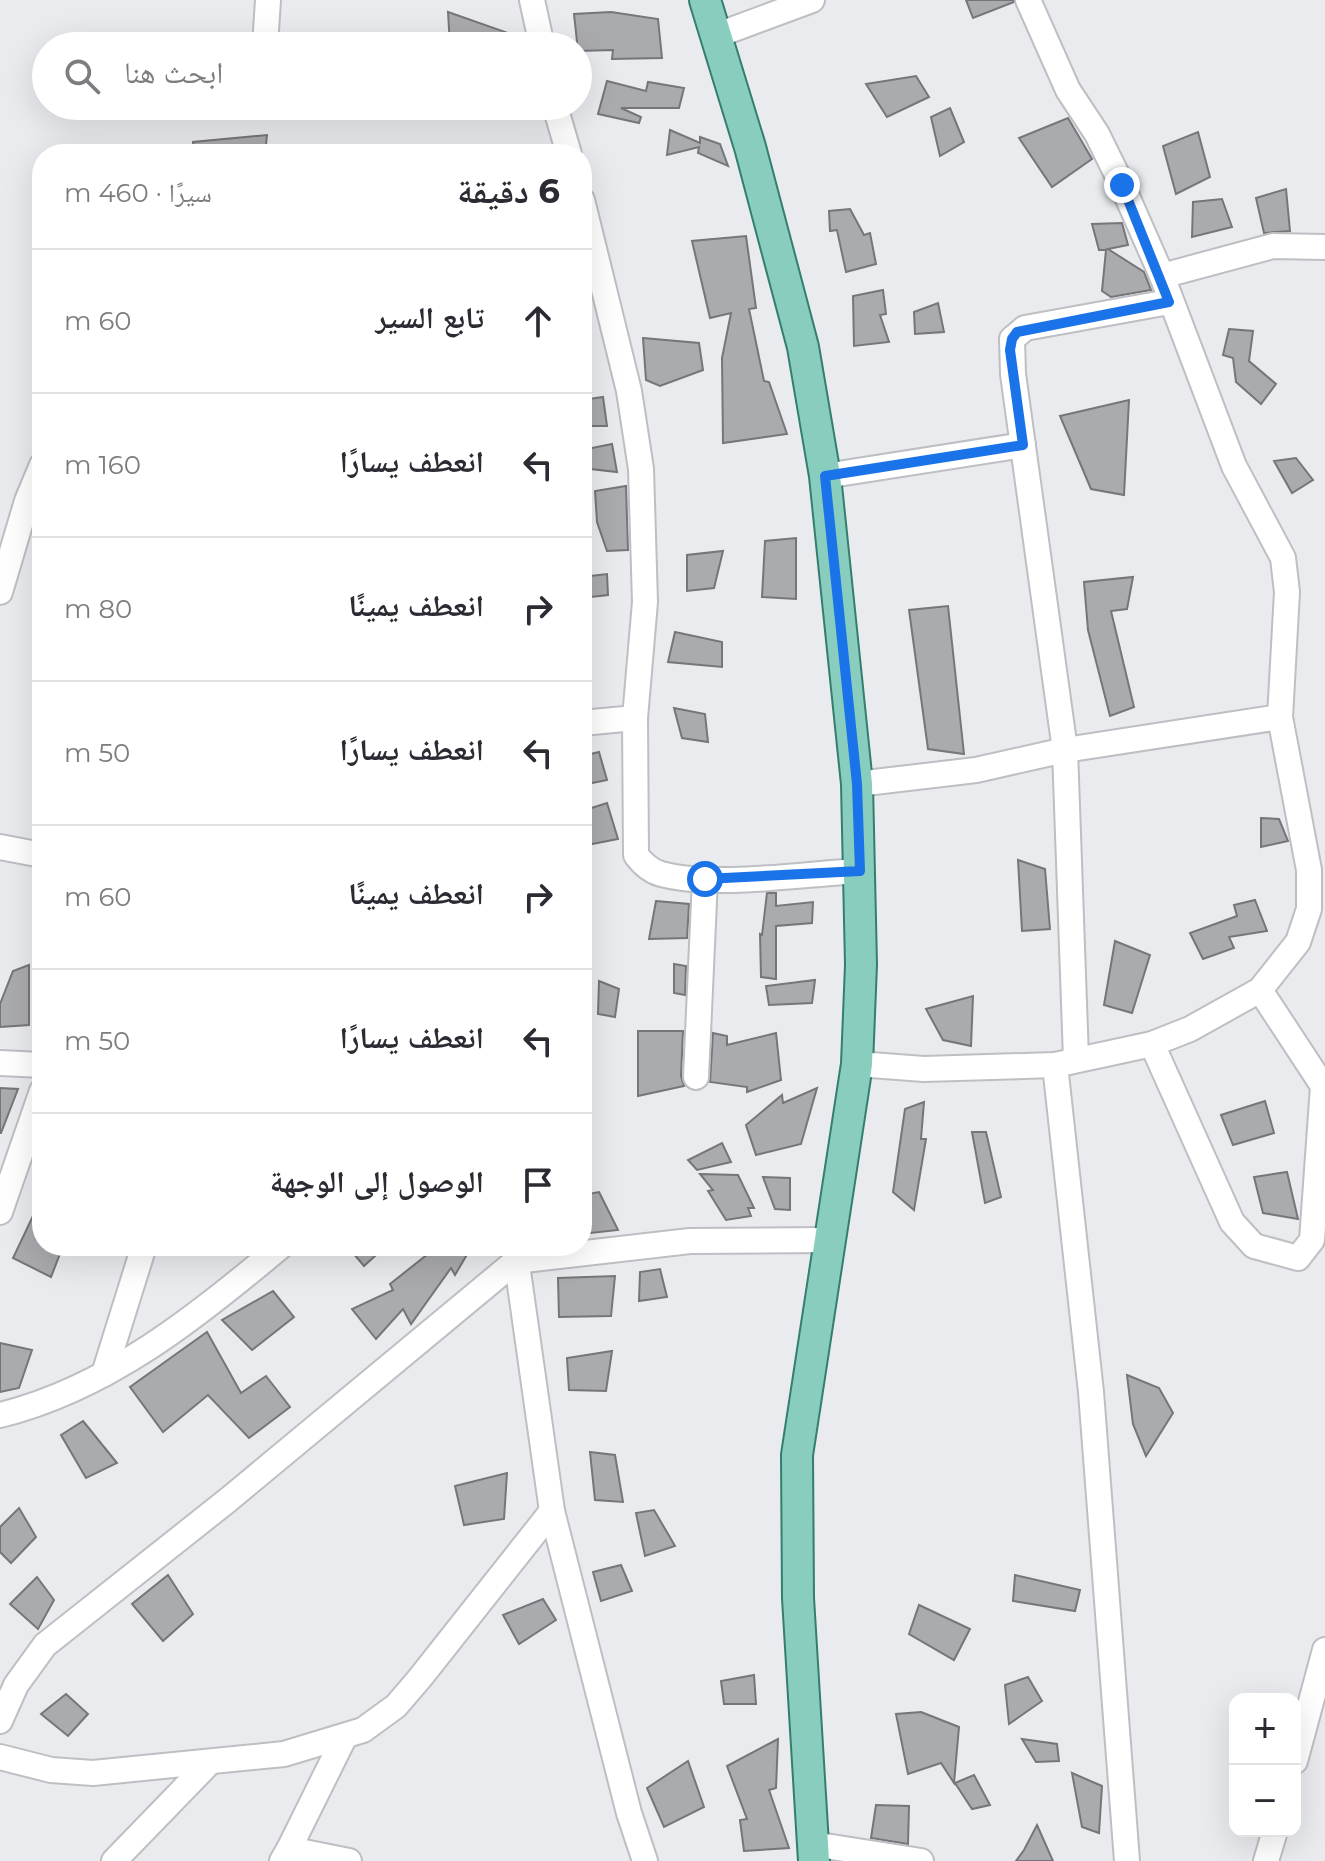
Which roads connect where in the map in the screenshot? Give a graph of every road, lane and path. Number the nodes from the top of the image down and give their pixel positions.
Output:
1 (268, 0) edge
2 (532, 0) edge
3 (705, 0) edge
4 (812, 0) edge
5 (1028, 0) edge
6 (266, 32) edge
7 (539, 32) edge
8 (715, 36) junction
9 (559, 120) edge
10 (566, 144) edge
11 (592, 241) edge
12 (1325, 247) edge
13 (1162, 276) junction
14 (1169, 302) junction
15 (1023, 445) junction
16 (825, 476) junction
17 (32, 489) edge
18 (0, 592) edge
19 (1280, 717) junction
20 (635, 718) junction
21 (592, 722) edge
22 (1065, 750) junction
23 (857, 784) junction
24 (0, 847) edge
25 (32, 853) edge
26 (860, 871) junction
27 (705, 879) junction
28 (1260, 990) junction
29 (1152, 1044) junction
30 (1066, 1062) junction
31 (0, 1063) edge
32 (857, 1064) junction
33 (32, 1065) edge
34 (696, 1077) dead end
35 (32, 1120) edge
36 (0, 1212) edge
37 (828, 1240) junction
38 (592, 1248) edge
39 (141, 1256) edge
40 (269, 1256) edge
41 (513, 1256) edge
42 (515, 1256) edge
43 (104, 1374) junction
44 (0, 1415) edge
45 (552, 1511) junction
46 (1325, 1650) edge
47 (0, 1721) edge
48 (344, 1738) junction
49 (1301, 1739) edge
50 (0, 1757) edge
51 (209, 1763) junction
52 (1273, 1837) edge
53 (814, 1852) edge
54 (285, 1855) edge
55 (114, 1861) edge
56 (349, 1861) edge
57 (645, 1861) edge
58 (921, 1861) edge
59 (1127, 1861) edge
60 (1266, 1861) edge

1 - 6 street
2 - 7 street
3 - 8 main road
4 - 8 street
5 - 13 street
8 - 16 main road
9 - 10 street
11 - 20 street
12 - 13 street
13 - 14 street
14 - 15 street
14 - 19 street
15 - 16 street
15 - 22 street
16 - 23 main road
17 - 18 street
19 - 22 street
19 - 28 street
20 - 21 street
20 - 27 street
22 - 23 street
22 - 30 street
23 - 26 main road
24 - 25 street
26 - 27 street
26 - 32 main road
27 - 34 street
28 - 29 street
28 - 29 street
29 - 30 street
30 - 32 street
30 - 59 street
31 - 33 street
32 - 37 main road
35 - 36 street
37 - 38 street
37 - 53 main road
39 - 43 street
40 - 43 street
41 - 47 street
42 - 45 street
43 - 44 street
45 - 48 street
45 - 57 street
46 - 49 street
48 - 51 street
48 - 54 street
50 - 51 street
51 - 55 street
52 - 60 street
53 - 58 street
54 - 56 street

